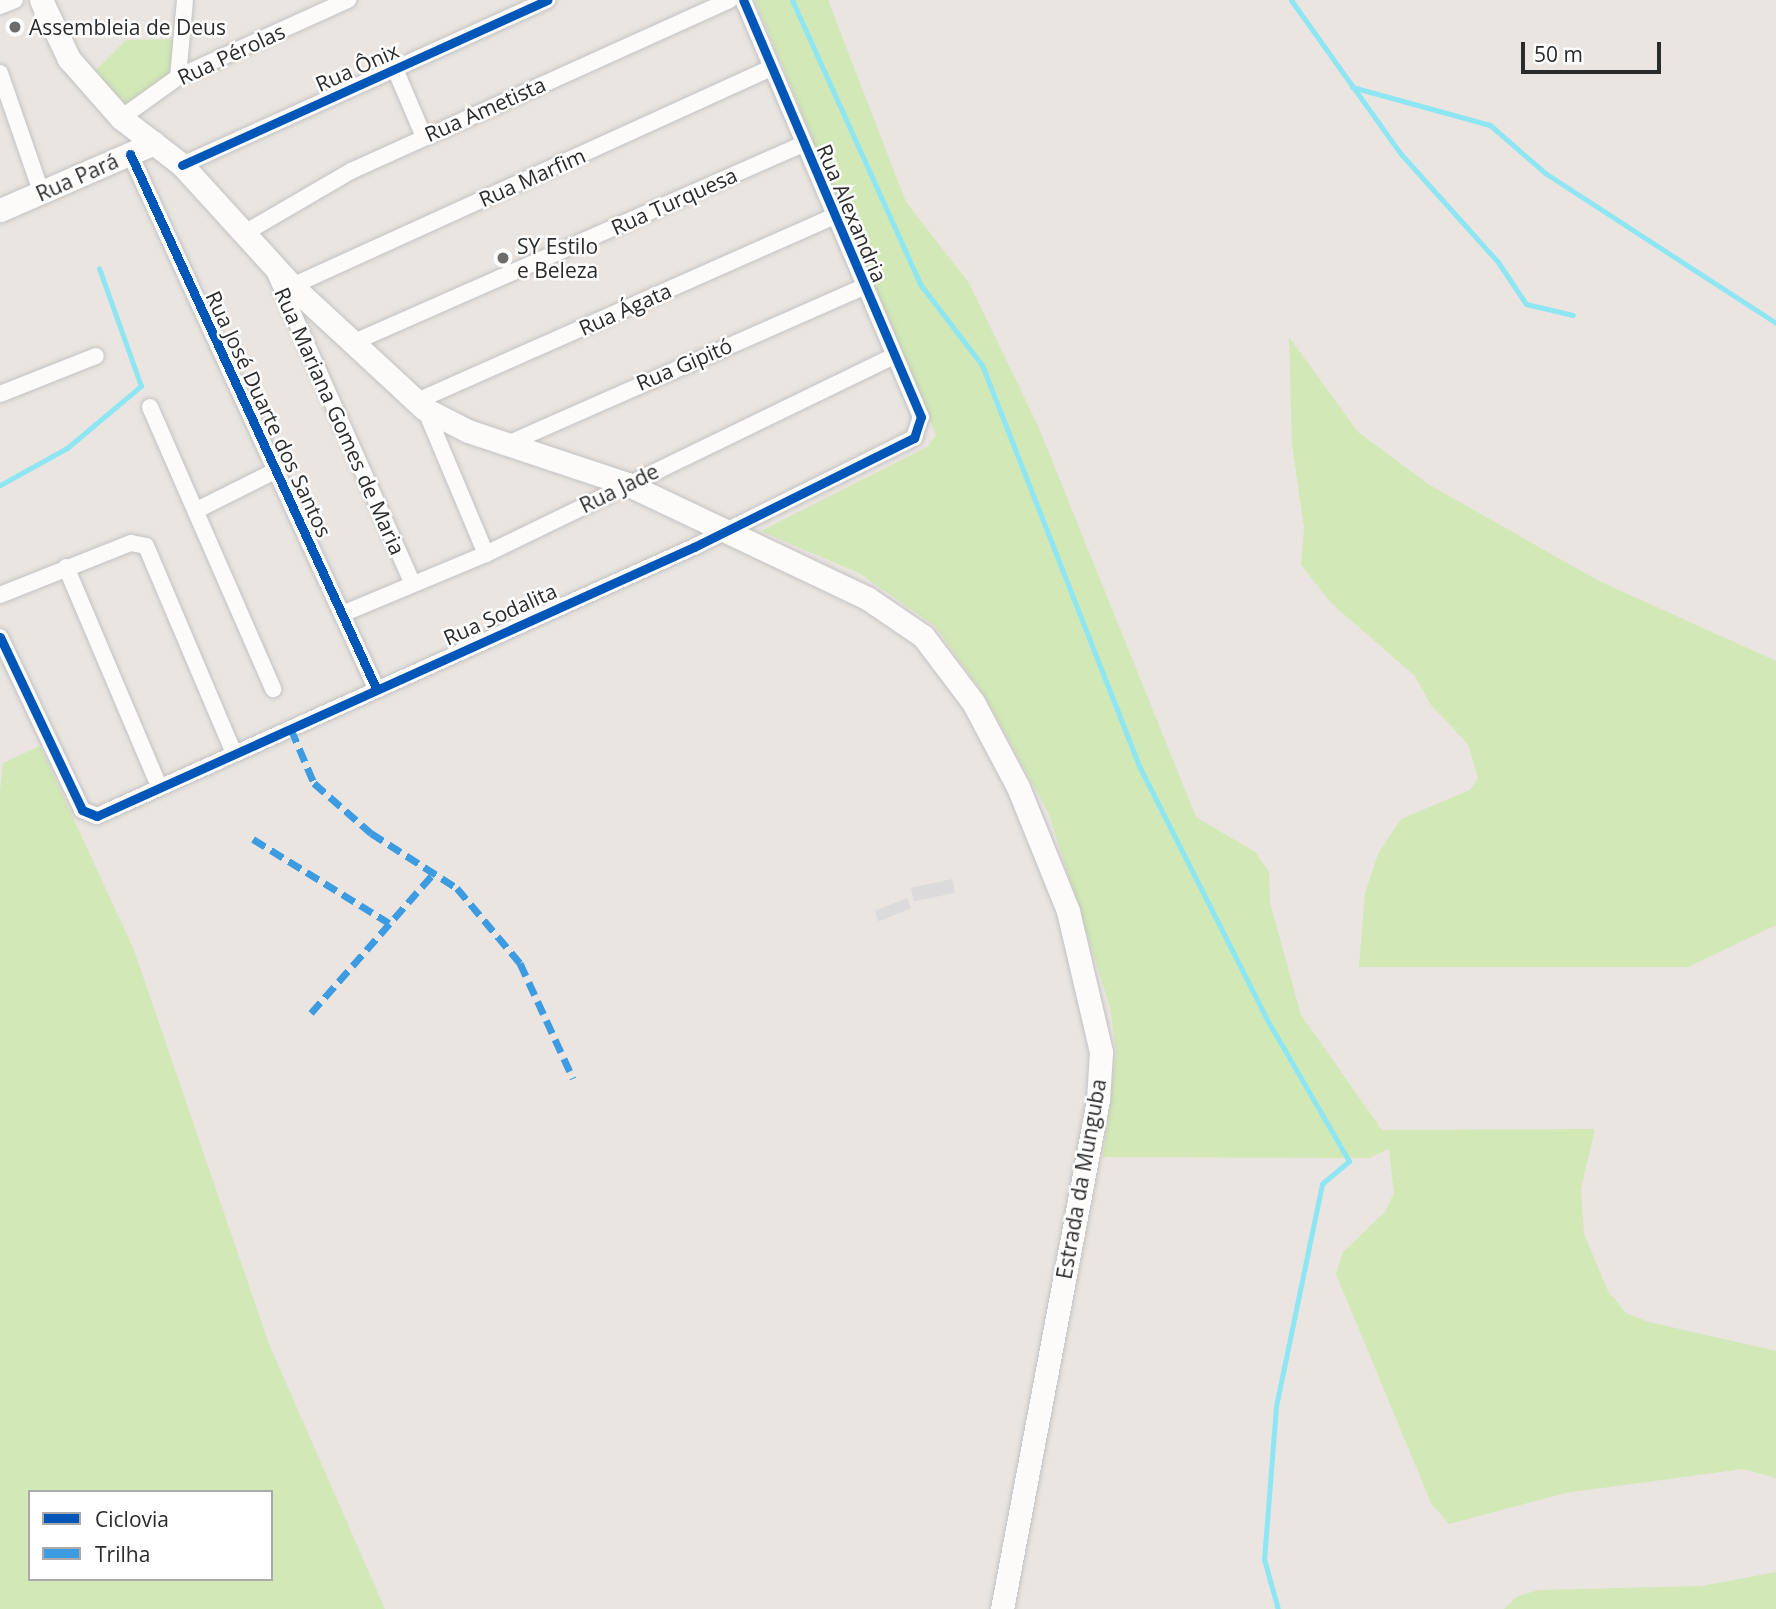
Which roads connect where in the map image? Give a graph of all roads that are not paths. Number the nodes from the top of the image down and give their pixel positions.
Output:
1 (15, 0) edge
2 (41, 0) edge
3 (185, 0) edge
4 (348, 0) edge
5 (547, 0) edge
6 (729, 0) edge
7 (743, 0) edge
8 (0, 6) edge
9 (771, 68) junction
10 (395, 69) junction
11 (0, 73) edge
12 (178, 77) junction
13 (121, 118) junction
14 (424, 137) junction
15 (154, 142) junction
16 (804, 144) junction
17 (130, 154) junction
18 (182, 165) junction
19 (42, 194) junction
20 (0, 210) edge
21 (832, 217) junction
22 (248, 231) junction
23 (269, 257) junction
24 (292, 286) junction
25 (864, 287) junction
26 (352, 343) junction
27 (96, 356) dead end
28 (894, 356) junction
29 (0, 394) edge
30 (421, 405) junction
31 (150, 407) dead end
32 (914, 438) joint
33 (505, 445) junction
34 (277, 470) junction
35 (627, 485) junction
36 (197, 510) junction
37 (722, 532) junction
38 (486, 554) junction
39 (66, 567) junction
40 (413, 584) junction
41 (0, 595) edge
42 (342, 614) junction
43 (0, 637) edge
44 (376, 688) junction
45 (273, 689) dead end
46 (234, 753) junction
47 (159, 786) junction
48 (1002, 1609) edge

1 - 8 street
2 - 13 main road, Estrada da Munguba
3 - 12 street
4 - 12 street, Rua Pérolas
5 - 10 street, Rua Ônix
6 - 14 street, Rua Ametista
7 - 9 street, Rua Alexandria
9 - 16 street, Rua Alexandria
9 - 24 street, Rua Marfim
10 - 14 street
10 - 18 street, Rua Ônix
11 - 19 street
12 - 13 street, Rua Pérolas
13 - 15 main road, Estrada da Munguba
14 - 22 street, Rua Ametista
15 - 17 main road, Rua Pará
15 - 18 main road, Estrada da Munguba
16 - 21 street, Rua Alexandria
16 - 26 street, Rua Turquesa
17 - 19 main road, Rua Pará
17 - 34 street, Rua José Duarte dos Santos
18 - 22 main road, Estrada da Munguba
19 - 20 main road, Rua Pará
21 - 25 street, Rua Alexandria
21 - 30 street, Rua Ágata
22 - 23 main road, Estrada da Munguba
23 - 24 main road, Estrada da Munguba
23 - 40 street, Rua Mariana Gomes de Maria
24 - 26 main road, Estrada da Munguba
25 - 28 street, Rua Alexandria
25 - 33 street, Rua Gipitó
26 - 30 main road, Estrada da Munguba
27 - 29 street
28 - 32 street, Rua Alexandria
28 - 35 street, Rua Jade
30 - 33 main road, Estrada da Munguba
30 - 38 street
31 - 36 street
32 - 37 street, Rua Sodalita
33 - 35 main road, Estrada da Munguba
34 - 36 street
34 - 42 street, Rua José Duarte dos Santos
35 - 37 main road, Estrada da Munguba
35 - 38 street, Rua Jade
36 - 45 street
37 - 44 street, Rua Sodalita
37 - 48 main road, Estrada da Munguba
38 - 40 street, Rua Jade
39 - 41 street
39 - 46 street
39 - 47 street
40 - 42 street, Rua Jade
42 - 44 street, Rua José Duarte dos Santos
43 - 47 street, Rua Sodalita
44 - 46 street, Rua Sodalita
46 - 47 street, Rua Sodalita

